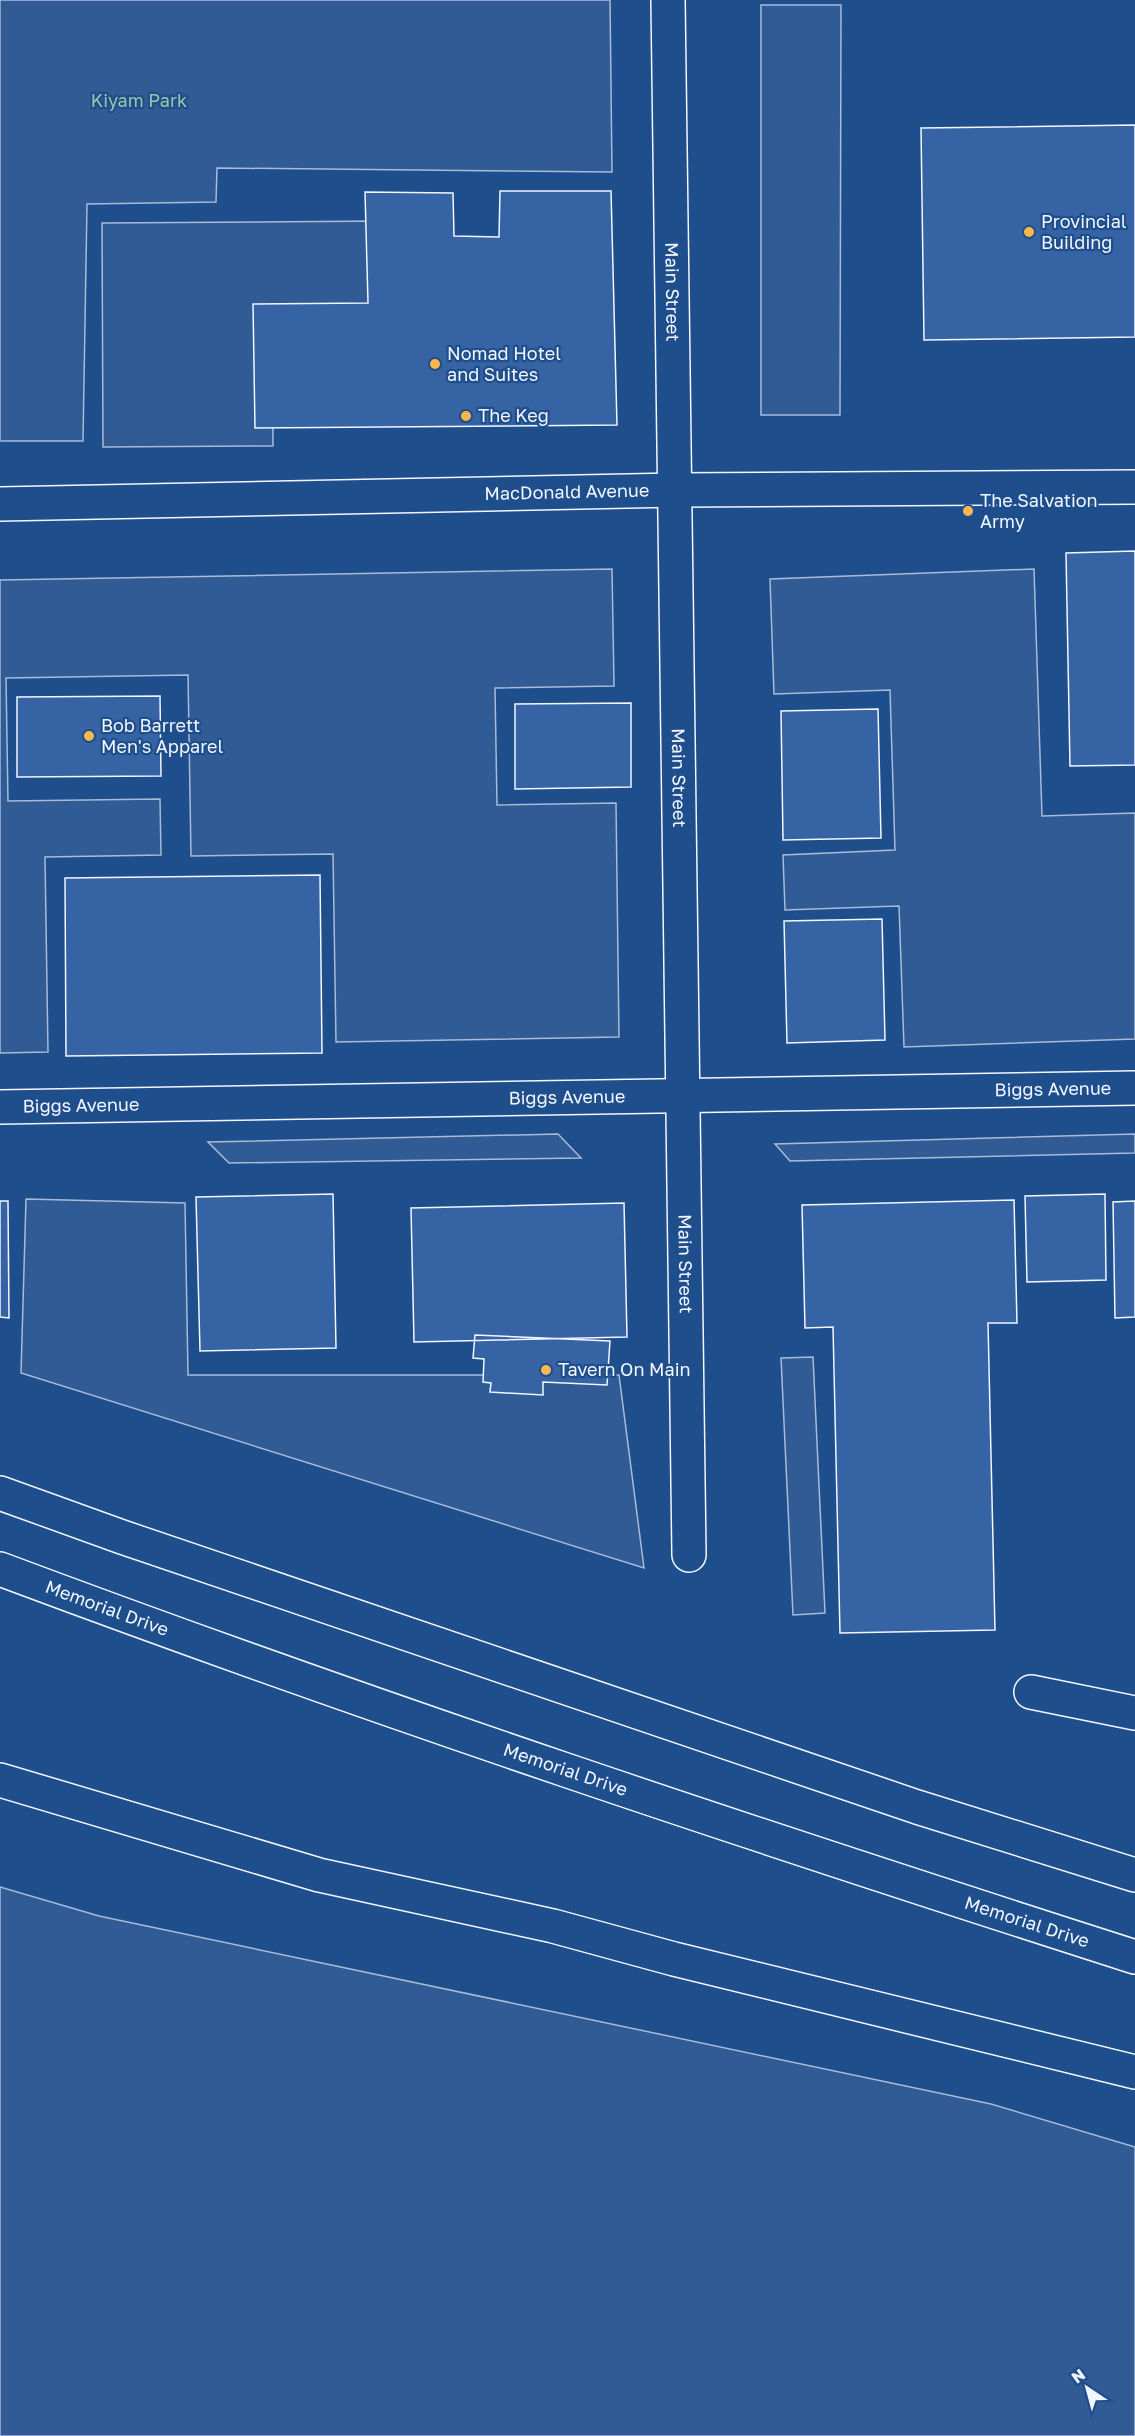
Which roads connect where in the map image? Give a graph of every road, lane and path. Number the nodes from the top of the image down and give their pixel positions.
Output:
1 (668, 0) edge
2 (1135, 487) edge
3 (676, 490) junction
4 (0, 504) edge
5 (1135, 1088) edge
6 (684, 1095) junction
7 (0, 1107) edge
8 (0, 1493) edge
9 (689, 1556) dead end
10 (0, 1569) edge
11 (1031, 1692) dead end
12 (1135, 1713) edge
13 (0, 1780) edge
14 (1135, 1875) edge
15 (1135, 1957) edge
16 (1135, 2072) edge

1 - 3 main road, Main Street
2 - 3 main road, MacDonald Avenue
3 - 4 main road, MacDonald Avenue
3 - 6 main road, Main Street
5 - 6 main road, Biggs Avenue
6 - 7 main road, Biggs Avenue
6 - 9 main road, Main Street
8 - 14 main road
10 - 15 main road, Memorial Drive
11 - 12 main road
13 - 16 main road

